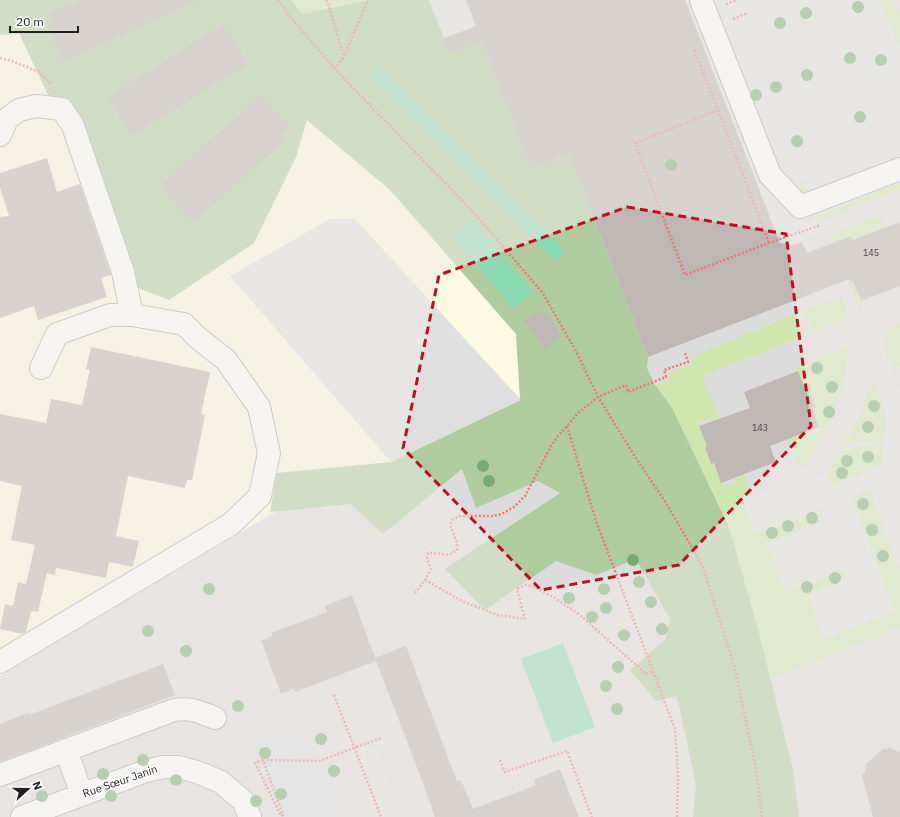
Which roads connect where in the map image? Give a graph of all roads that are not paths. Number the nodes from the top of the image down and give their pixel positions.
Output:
1 (701, 0) edge
2 (0, 135) edge
3 (900, 169) edge
4 (132, 315) junction
5 (41, 368) dead end
6 (0, 662) edge
7 (215, 718) dead end
8 (66, 750) junction
9 (0, 775) edge
10 (82, 795) junction
11 (22, 817) edge
12 (250, 817) edge

1 - 3 street
2 - 4 street
4 - 5 street
4 - 6 street
7 - 8 street
8 - 9 street
8 - 10 street
10 - 11 street, Rue Sœur Janin
10 - 12 street, Rue Sœur Janin

